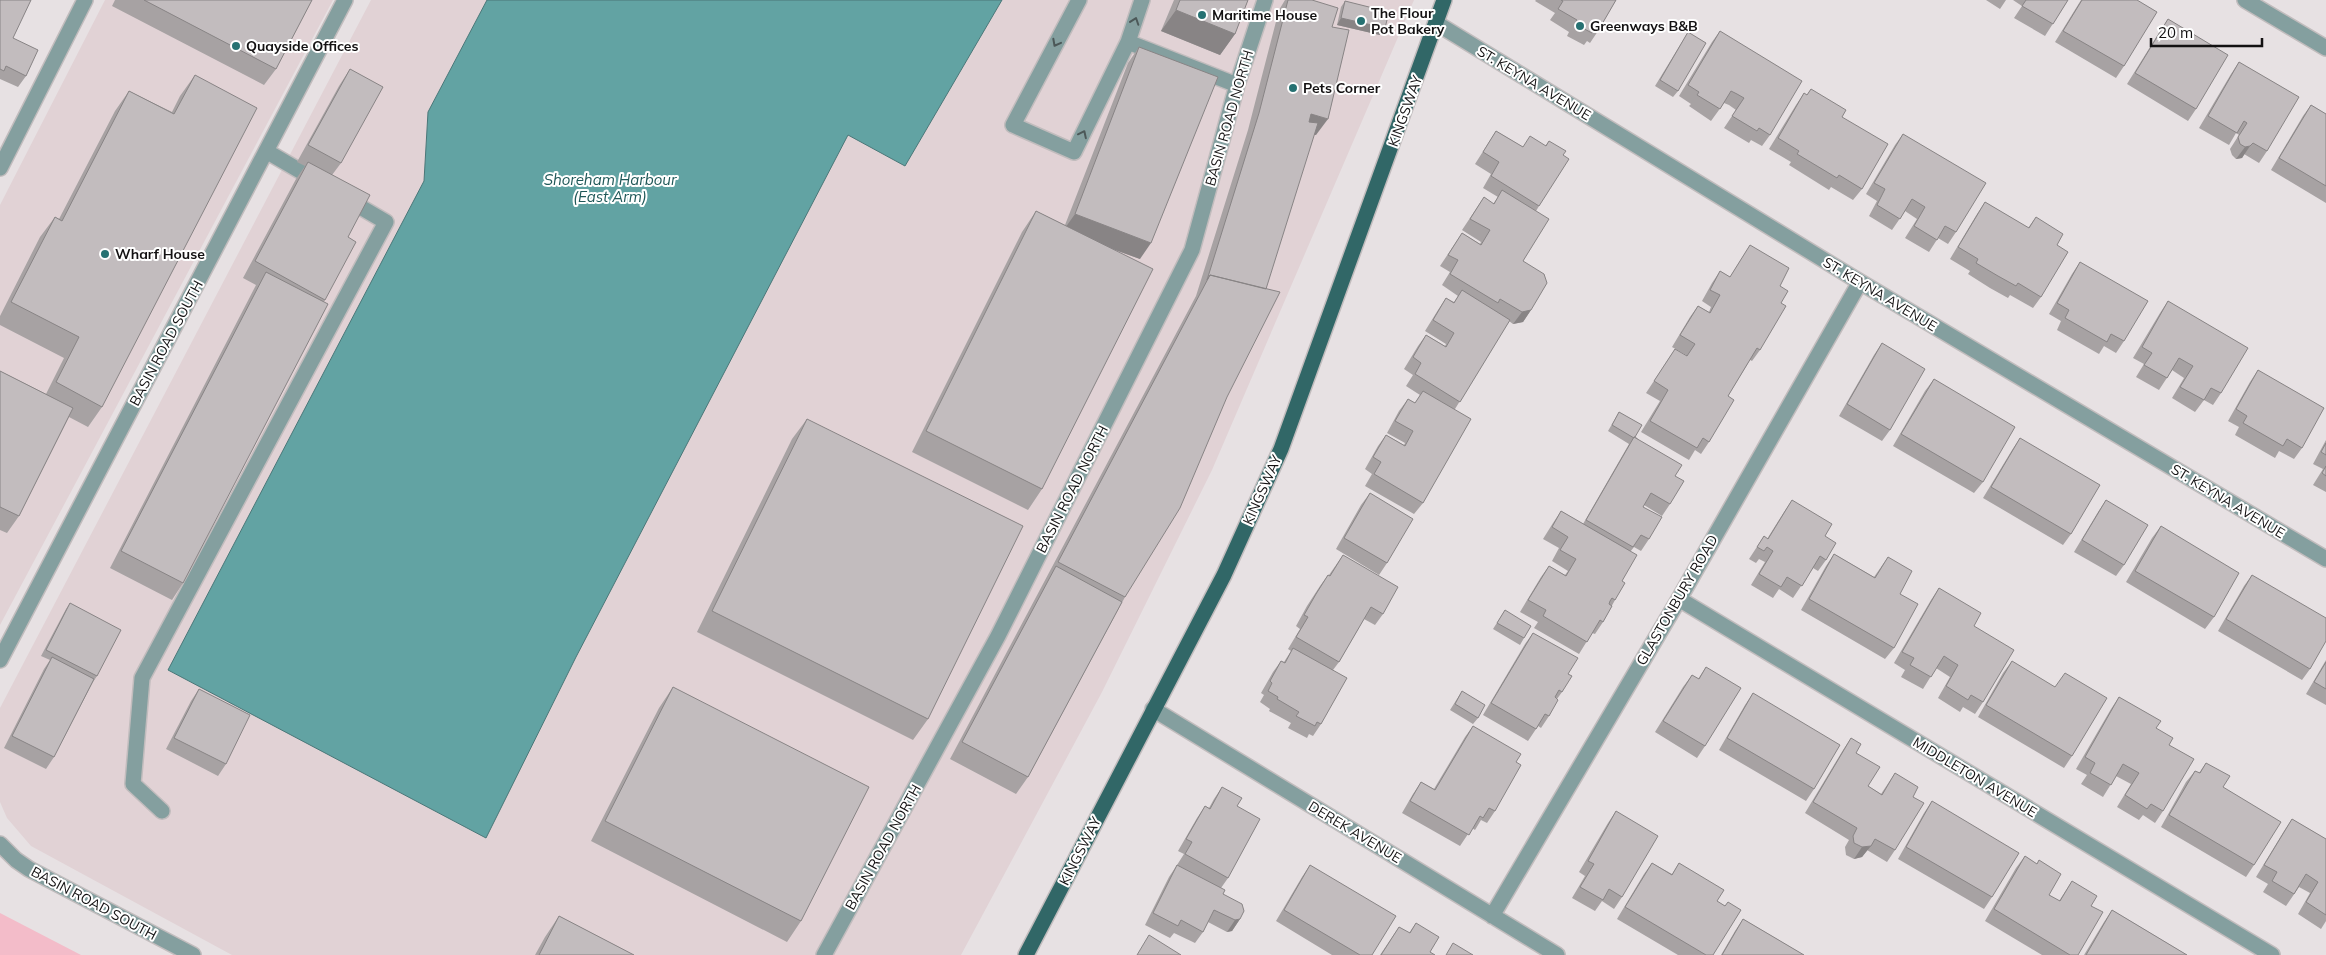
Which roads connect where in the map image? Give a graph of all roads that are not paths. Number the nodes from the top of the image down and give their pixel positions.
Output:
1 (85, 0) edge
2 (345, 0) edge
3 (1079, 0) edge
4 (1142, 0) edge
5 (1265, 0) edge
6 (1444, 0) edge
7 (2245, 0) edge
8 (1436, 23) junction
9 (1128, 42) junction
10 (2326, 48) edge
11 (1237, 85) junction
12 (266, 151) junction
13 (0, 168) edge
14 (1860, 282) junction
15 (2326, 559) edge
16 (1678, 599) junction
17 (0, 660) edge
18 (1153, 709) junction
19 (162, 811) dead end
20 (0, 844) edge
21 (1492, 916) junction
22 (193, 955) edge
23 (824, 955) edge
24 (1026, 955) edge
25 (1558, 955) edge
26 (2272, 955) edge

1 - 13 street
2 - 12 street, BASIN ROAD SOUTH
3 -> 9 street
9 -> 4 street
5 - 11 street, BASIN ROAD NORTH
6 - 8 main road, KINGSWAY
7 - 10 street
8 - 14 street, ST. KEYNA AVENUE
8 - 18 main road, KINGSWAY
9 - 11 street
11 - 23 street, BASIN ROAD NORTH
12 - 17 street, BASIN ROAD SOUTH
12 - 19 street
14 - 15 street, ST. KEYNA AVENUE
14 - 16 street, GLASTONBURY ROAD
16 - 21 street, GLASTONBURY ROAD
16 - 26 street, MIDDLETON AVENUE
18 - 21 street, DEREK AVENUE
18 - 24 main road, KINGSWAY
20 - 22 street, BASIN ROAD SOUTH
21 - 25 street, DEREK AVENUE

